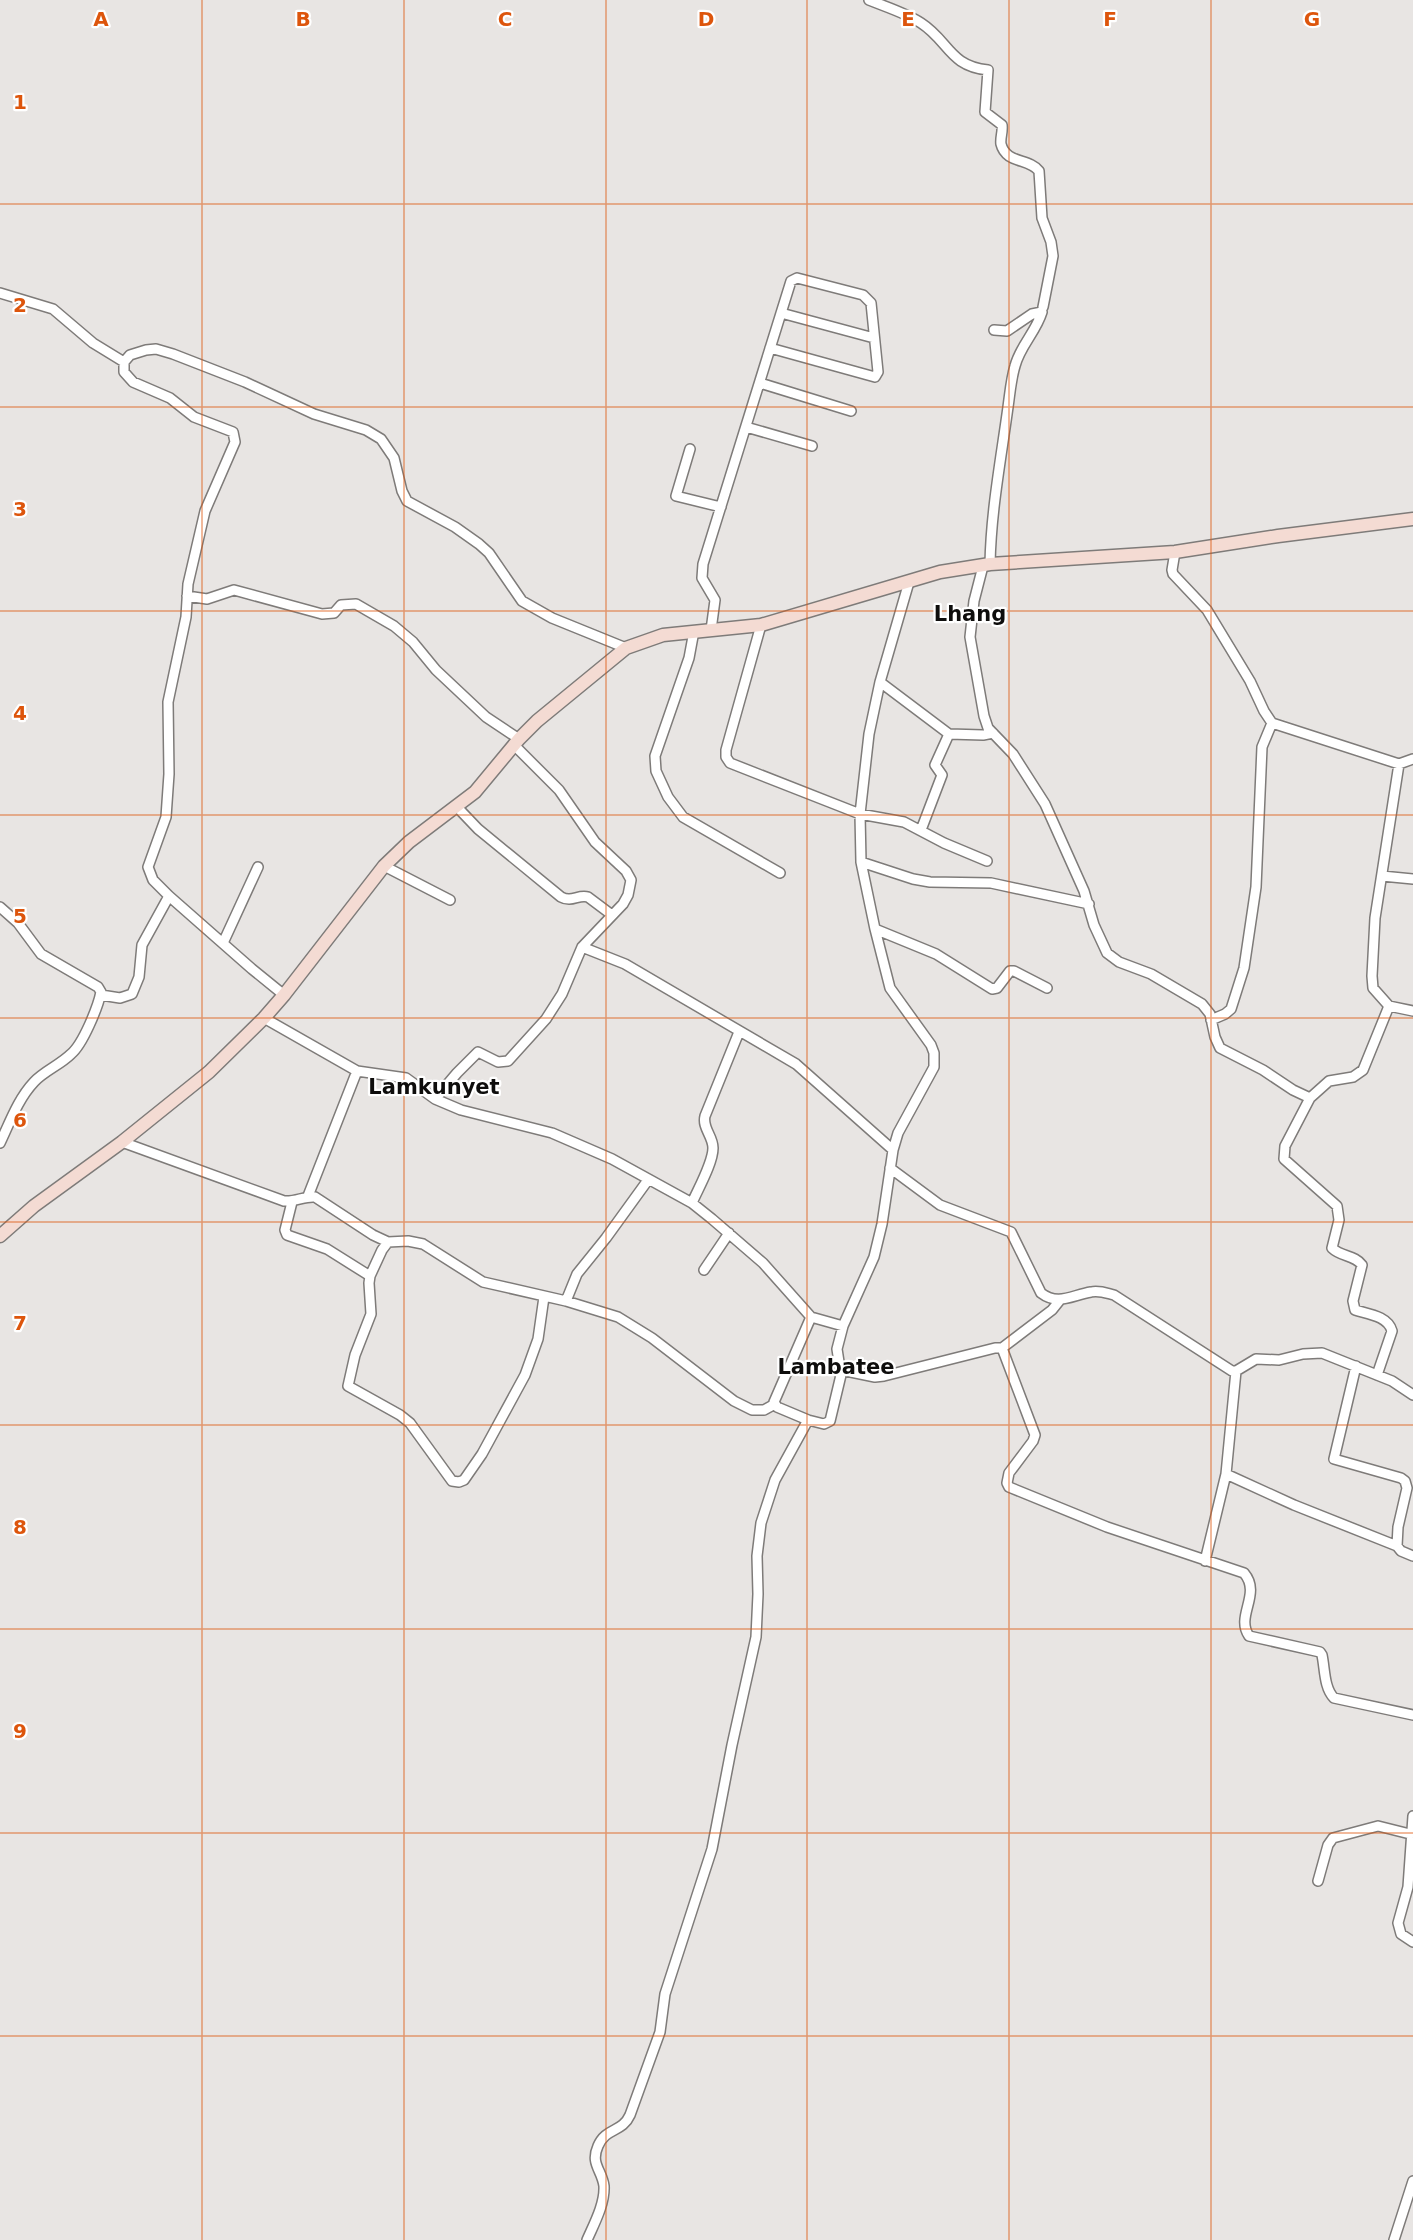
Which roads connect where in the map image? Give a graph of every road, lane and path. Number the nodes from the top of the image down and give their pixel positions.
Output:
1 (869, 0) edge
2 (0, 293) edge
3 (1043, 307) dead end
4 (781, 313) junction
5 (994, 330) dead end
6 (874, 338) junction
7 (770, 348) junction
8 (124, 362) junction
9 (760, 383) junction
10 (851, 411) dead end
11 (746, 427) junction
12 (812, 446) dead end
13 (690, 449) dead end
14 (721, 507) junction
15 (1413, 519) edge
16 (1175, 552) junction
17 (986, 565) junction
18 (909, 582) junction
19 (187, 596) junction
20 (760, 625) junction
21 (711, 630) junction
22 (694, 631) junction
23 (626, 648) junction
24 (880, 682) junction
25 (1272, 723) junction
26 (993, 733) junction
27 (949, 734) junction
28 (516, 742) junction
29 (1413, 759) edge
30 (1399, 764) junction
31 (456, 807) junction
32 (860, 814) junction
33 (921, 830) junction
34 (987, 861) dead end
35 (861, 862) junction
36 (384, 866) junction
37 (258, 867) dead end
38 (780, 873) dead end
39 (1382, 876) junction
40 (1413, 879) edge
41 (169, 896) junction
42 (450, 900) dead end
43 (1089, 904) junction
44 (0, 907) edge
45 (612, 915) junction
46 (875, 929) junction
47 (223, 943) junction
48 (582, 947) junction
49 (1047, 988) dead end
50 (100, 995) junction
51 (284, 995) junction
52 (1389, 1006) junction
53 (1413, 1011) edge
54 (264, 1018) junction
55 (1211, 1020) junction
56 (739, 1032) junction
57 (357, 1071) junction
58 (1310, 1098) junction
59 (435, 1099) junction
60 (122, 1142) junction
61 (0, 1143) edge
62 (893, 1150) junction
63 (890, 1168) junction
64 (648, 1180) junction
65 (308, 1196) junction
66 (292, 1202) junction
67 (692, 1203) junction
68 (729, 1233) junction
69 (0, 1236) edge
70 (388, 1242) junction
71 (704, 1269) dead end
72 (370, 1276) junction
73 (544, 1297) junction
74 (1060, 1300) junction
75 (566, 1301) junction
76 (811, 1317) junction
77 (843, 1326) junction
78 (1002, 1348) junction
79 (1356, 1366) junction
80 (842, 1370) junction
81 (1236, 1371) junction
82 (1377, 1375) junction
83 (1413, 1395) edge
84 (775, 1404) junction
85 (808, 1420) junction
86 (1226, 1474) junction
87 (1397, 1546) junction
88 (1413, 1556) edge
89 (1205, 1561) junction
90 (1413, 1715) edge
91 (1413, 1816) edge
92 (1410, 1834) junction
93 (1318, 1881) dead end
94 (1413, 1942) edge
95 (1413, 2181) edge
96 (587, 2240) edge
97 (1394, 2240) edge

1 - 3 street
2 - 8 street
4 - 6 street
4 - 6 street
4 - 7 street
5 - 17 street
6 - 7 street
7 - 9 street
8 - 19 street
8 - 23 street
9 - 10 street
9 - 11 street
11 - 12 street
11 - 14 street
13 - 14 street
14 - 21 street
15 - 16 street
16 - 17 street
16 - 25 street
17 - 18 street
17 - 26 street
18 - 20 street
18 - 24 street
19 - 28 street
19 - 41 street
20 - 21 street
20 - 32 street
21 - 22 street
22 - 23 street
22 - 38 street
23 - 28 street
24 - 27 street
24 - 32 street
25 - 30 street
25 - 55 street
26 - 27 street
26 - 43 street
27 - 33 street
28 - 31 street
28 - 45 street
29 - 30 street
30 - 39 street
31 - 36 street
31 - 45 street
32 - 33 street
32 - 35 street
33 - 34 street
35 - 43 street
35 - 46 street
36 - 42 street
36 - 51 street
37 - 47 street
39 - 40 street
39 - 52 street
41 - 47 street
41 - 50 street
43 - 55 street
44 - 50 street
45 - 48 street
46 - 49 street
46 - 62 street
47 - 51 street
48 - 56 street
48 - 59 street
50 - 61 street
51 - 54 street
52 - 53 street
52 - 58 street
54 - 57 street
54 - 60 street
55 - 58 street
56 - 62 street
56 - 67 street
57 - 59 street
57 - 65 street
58 - 82 street
59 - 64 street
60 - 66 street
60 - 69 street
62 - 63 street
63 - 74 street
63 - 77 street
64 - 67 street
64 - 75 street
65 - 66 street
65 - 70 street
66 - 72 street
67 - 68 street
68 - 71 street
68 - 76 street
70 - 72 street
70 - 73 street
72 - 73 street
73 - 75 street
74 - 78 street
74 - 81 street
75 - 84 street
76 - 77 street
76 - 84 street
77 - 80 street
78 - 80 street
78 - 89 street
79 - 81 street
79 - 82 street
79 - 87 street
80 - 85 street
81 - 86 street
82 - 83 street
84 - 85 street
85 - 96 street
86 - 87 street
86 - 89 street
87 - 88 street
89 - 90 street
91 - 92 street
92 - 93 street
92 - 94 street
95 - 97 street

